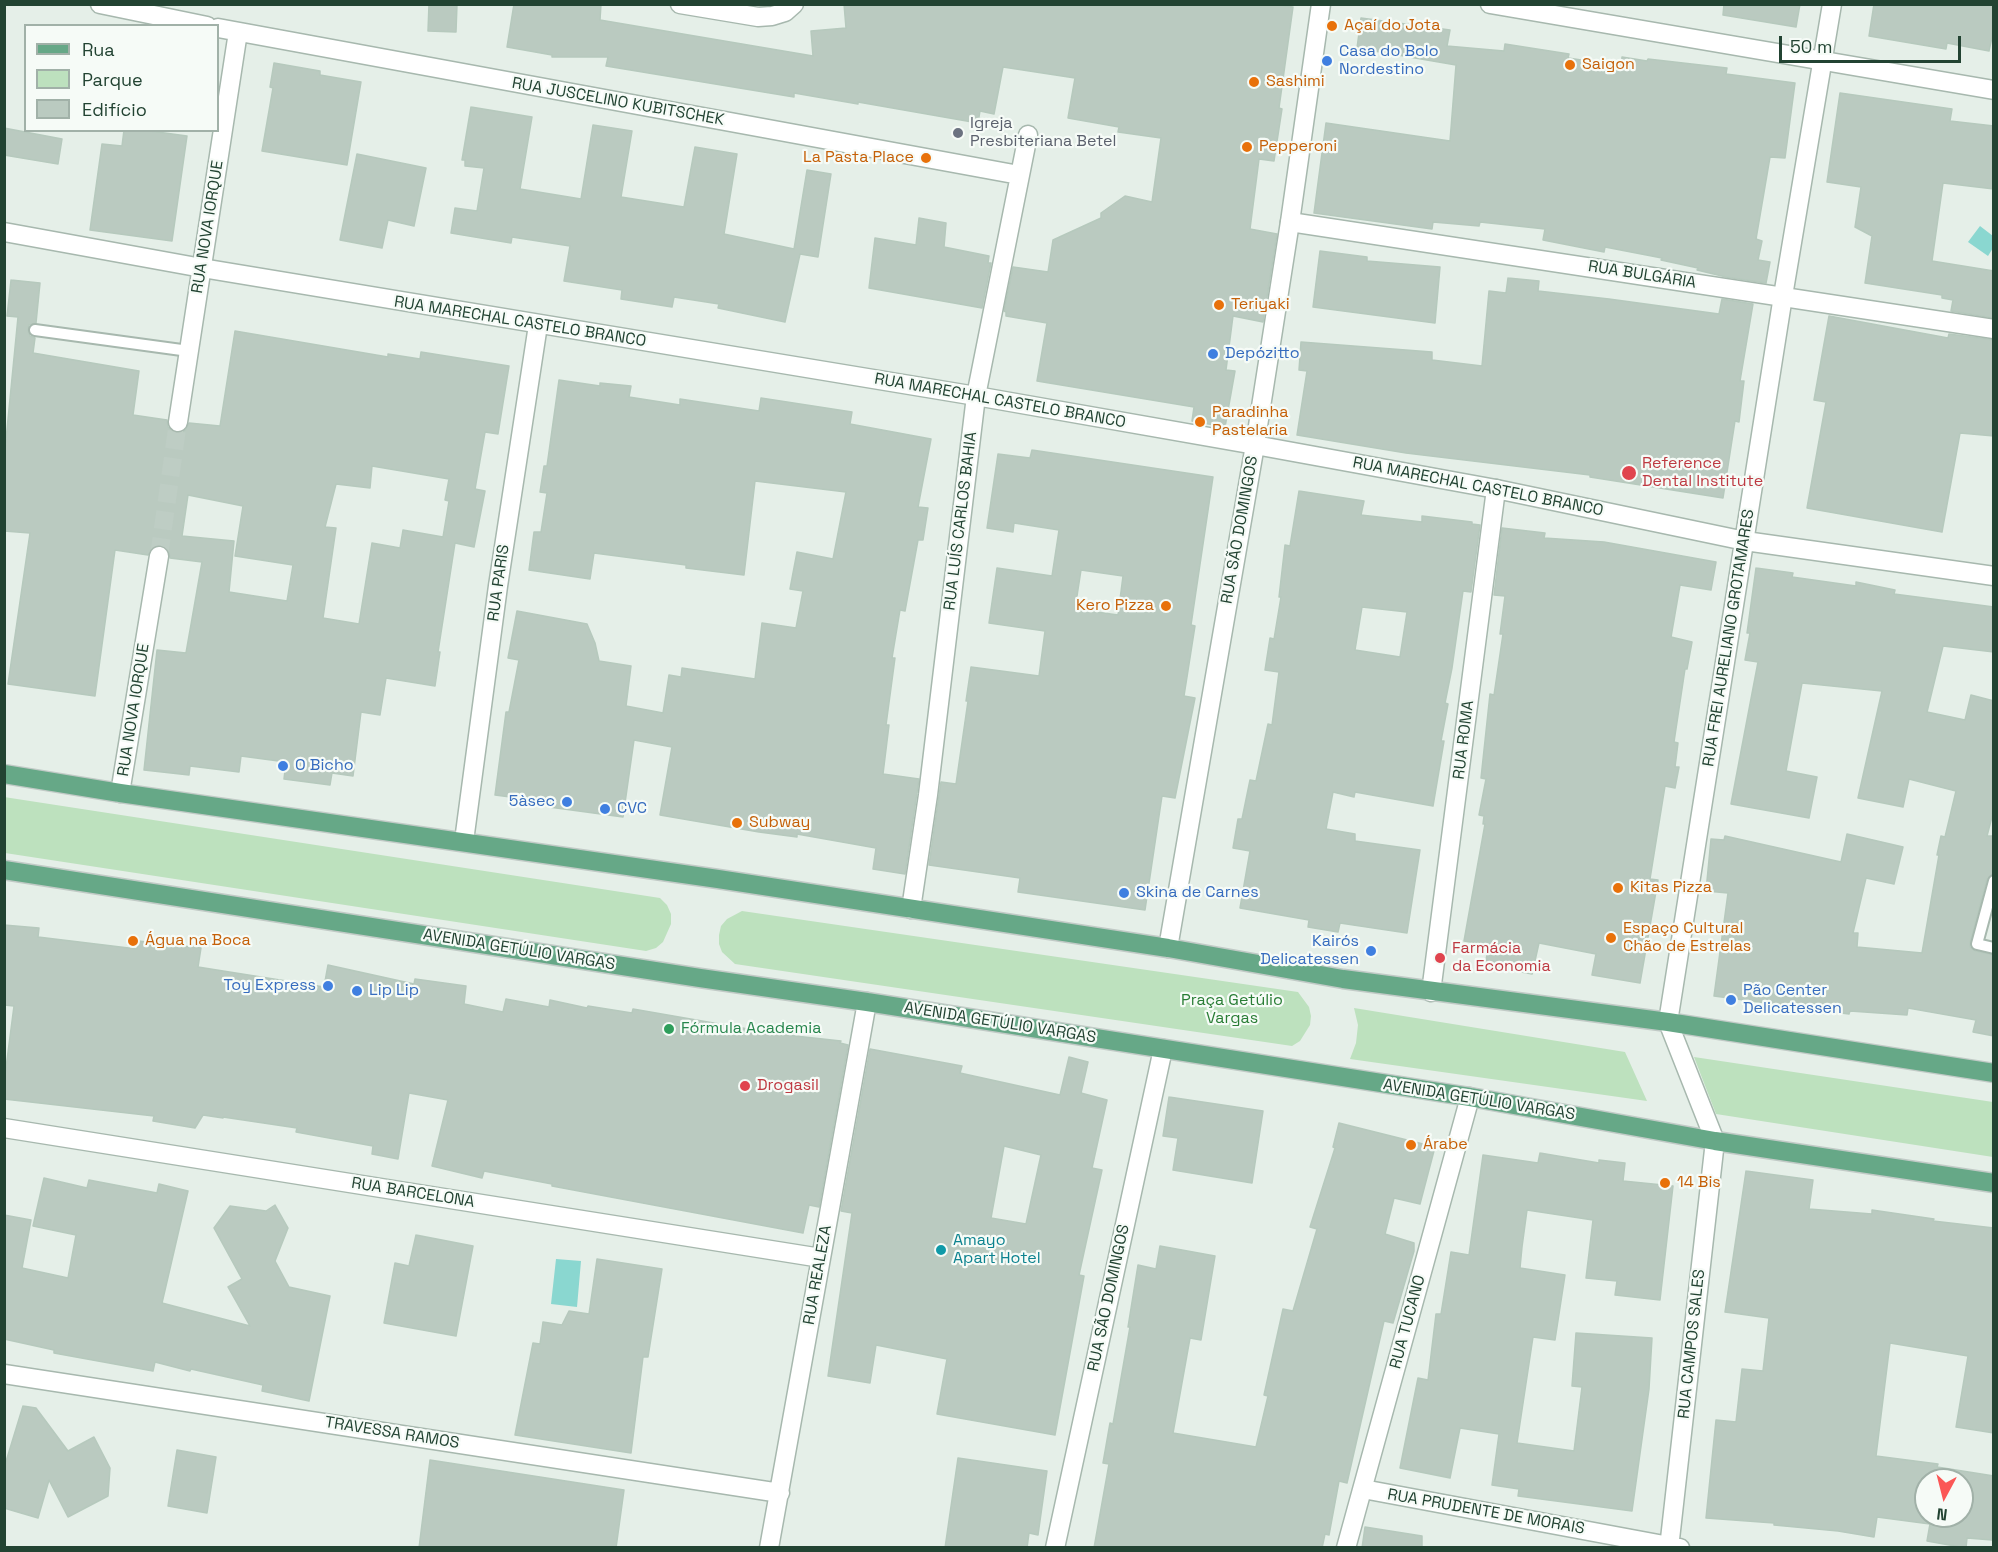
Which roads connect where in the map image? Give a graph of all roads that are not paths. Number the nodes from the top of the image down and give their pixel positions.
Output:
1 (100, 4) edge
2 (680, 4) edge
3 (794, 4) edge
4 (1322, 4) edge
5 (1490, 4) edge
6 (1832, 4) edge
7 (197, 24) edge
8 (219, 28) edge
9 (238, 32) junction
10 (1823, 62) junction
11 (1994, 90) edge
12 (1028, 135) dead end
13 (1019, 175) junction
14 (1290, 222) junction
15 (4, 232) edge
16 (201, 268) junction
17 (1783, 296) junction
18 (538, 325) junction
19 (1994, 329) edge
20 (35, 330) dead end
21 (189, 351) junction
22 (976, 396) junction
23 (178, 422) tunnel mouth
24 (1255, 445) junction
25 (1496, 489) junction
26 (1745, 541) junction
27 (159, 556) tunnel mouth
28 (1994, 576) edge
29 (4, 774) edge
30 (120, 793) junction
31 (464, 841) junction
32 (4, 870) edge
33 (1994, 881) edge
34 (911, 909) junction
35 (1168, 948) junction
36 (1994, 948) edge
37 (1431, 992) junction
38 (867, 1002) junction
39 (1668, 1022) junction
40 (1163, 1049) junction
41 (1994, 1073) edge
42 (1470, 1097) junction
43 (4, 1128) edge
44 (1714, 1141) junction
45 (1994, 1183) edge
46 (821, 1258) junction
47 (4, 1374) edge
48 (1363, 1489) junction
49 (780, 1493) junction
50 (1672, 1547) edge
51 (769, 1548) edge
52 (1055, 1548) edge
53 (1346, 1548) edge

1 - 7 street
2 - 3 street
4 - 14 street, RUA SÃO DOMINGOS
5 - 10 street
6 - 10 street, RUA FREI AURELIANO GROTAMARES
8 - 9 street, RUA JUSCELINO KUBITSCHEK
9 - 13 street, RUA JUSCELINO KUBITSCHEK
9 - 16 street, RUA NOVA IORQUE
10 - 11 street
10 - 17 street, RUA FREI AURELIANO GROTAMARES
12 - 13 street, RUA LUÍS CARLOS BAHIA
13 - 22 street, RUA LUÍS CARLOS BAHIA
14 - 17 street, RUA BULGÁRIA
14 - 24 street, RUA SÃO DOMINGOS
15 - 16 street, RUA MARECHAL CASTELO BRANCO
16 - 18 street, RUA MARECHAL CASTELO BRANCO
16 - 21 street, RUA NOVA IORQUE
17 - 19 street, RUA BULGÁRIA
17 - 26 street, RUA FREI AURELIANO GROTAMARES
18 - 22 street, RUA MARECHAL CASTELO BRANCO
18 - 31 street, RUA PARIS
20 - 21 lane
21 - 23 street, RUA NOVA IORQUE
22 - 24 street, RUA MARECHAL CASTELO BRANCO
22 - 34 street, RUA LUÍS CARLOS BAHIA
24 - 25 street, RUA MARECHAL CASTELO BRANCO
24 - 35 street, RUA SÃO DOMINGOS
25 - 26 street, RUA MARECHAL CASTELO BRANCO
25 - 37 street, RUA ROMA
26 - 28 street, RUA MARECHAL CASTELO BRANCO
26 - 39 street, RUA FREI AURELIANO GROTAMARES
27 - 30 street, RUA NOVA IORQUE
29 - 30 main road
30 - 31 main road
31 - 34 main road
32 - 38 main road, AVENIDA GETÚLIO VARGAS
33 - 36 lane
34 - 35 main road
35 - 37 main road
37 - 39 main road
38 - 40 main road, AVENIDA GETÚLIO VARGAS
38 - 46 street, RUA REALEZA
39 - 41 main road
39 - 44 street
40 - 42 main road, AVENIDA GETÚLIO VARGAS
40 - 52 street, RUA SÃO DOMINGOS
42 - 44 main road, AVENIDA GETÚLIO VARGAS
42 - 48 street, RUA TUCANO
43 - 46 street, RUA BARCELONA
44 - 45 main road, AVENIDA GETÚLIO VARGAS
44 - 50 street, RUA CAMPOS SALES
46 - 49 street, RUA REALEZA
47 - 49 street, TRAVESSA RAMOS
48 - 50 street, RUA PRUDENTE DE MORAIS
48 - 53 street, RUA TUCANO
49 - 51 street, RUA REALEZA

